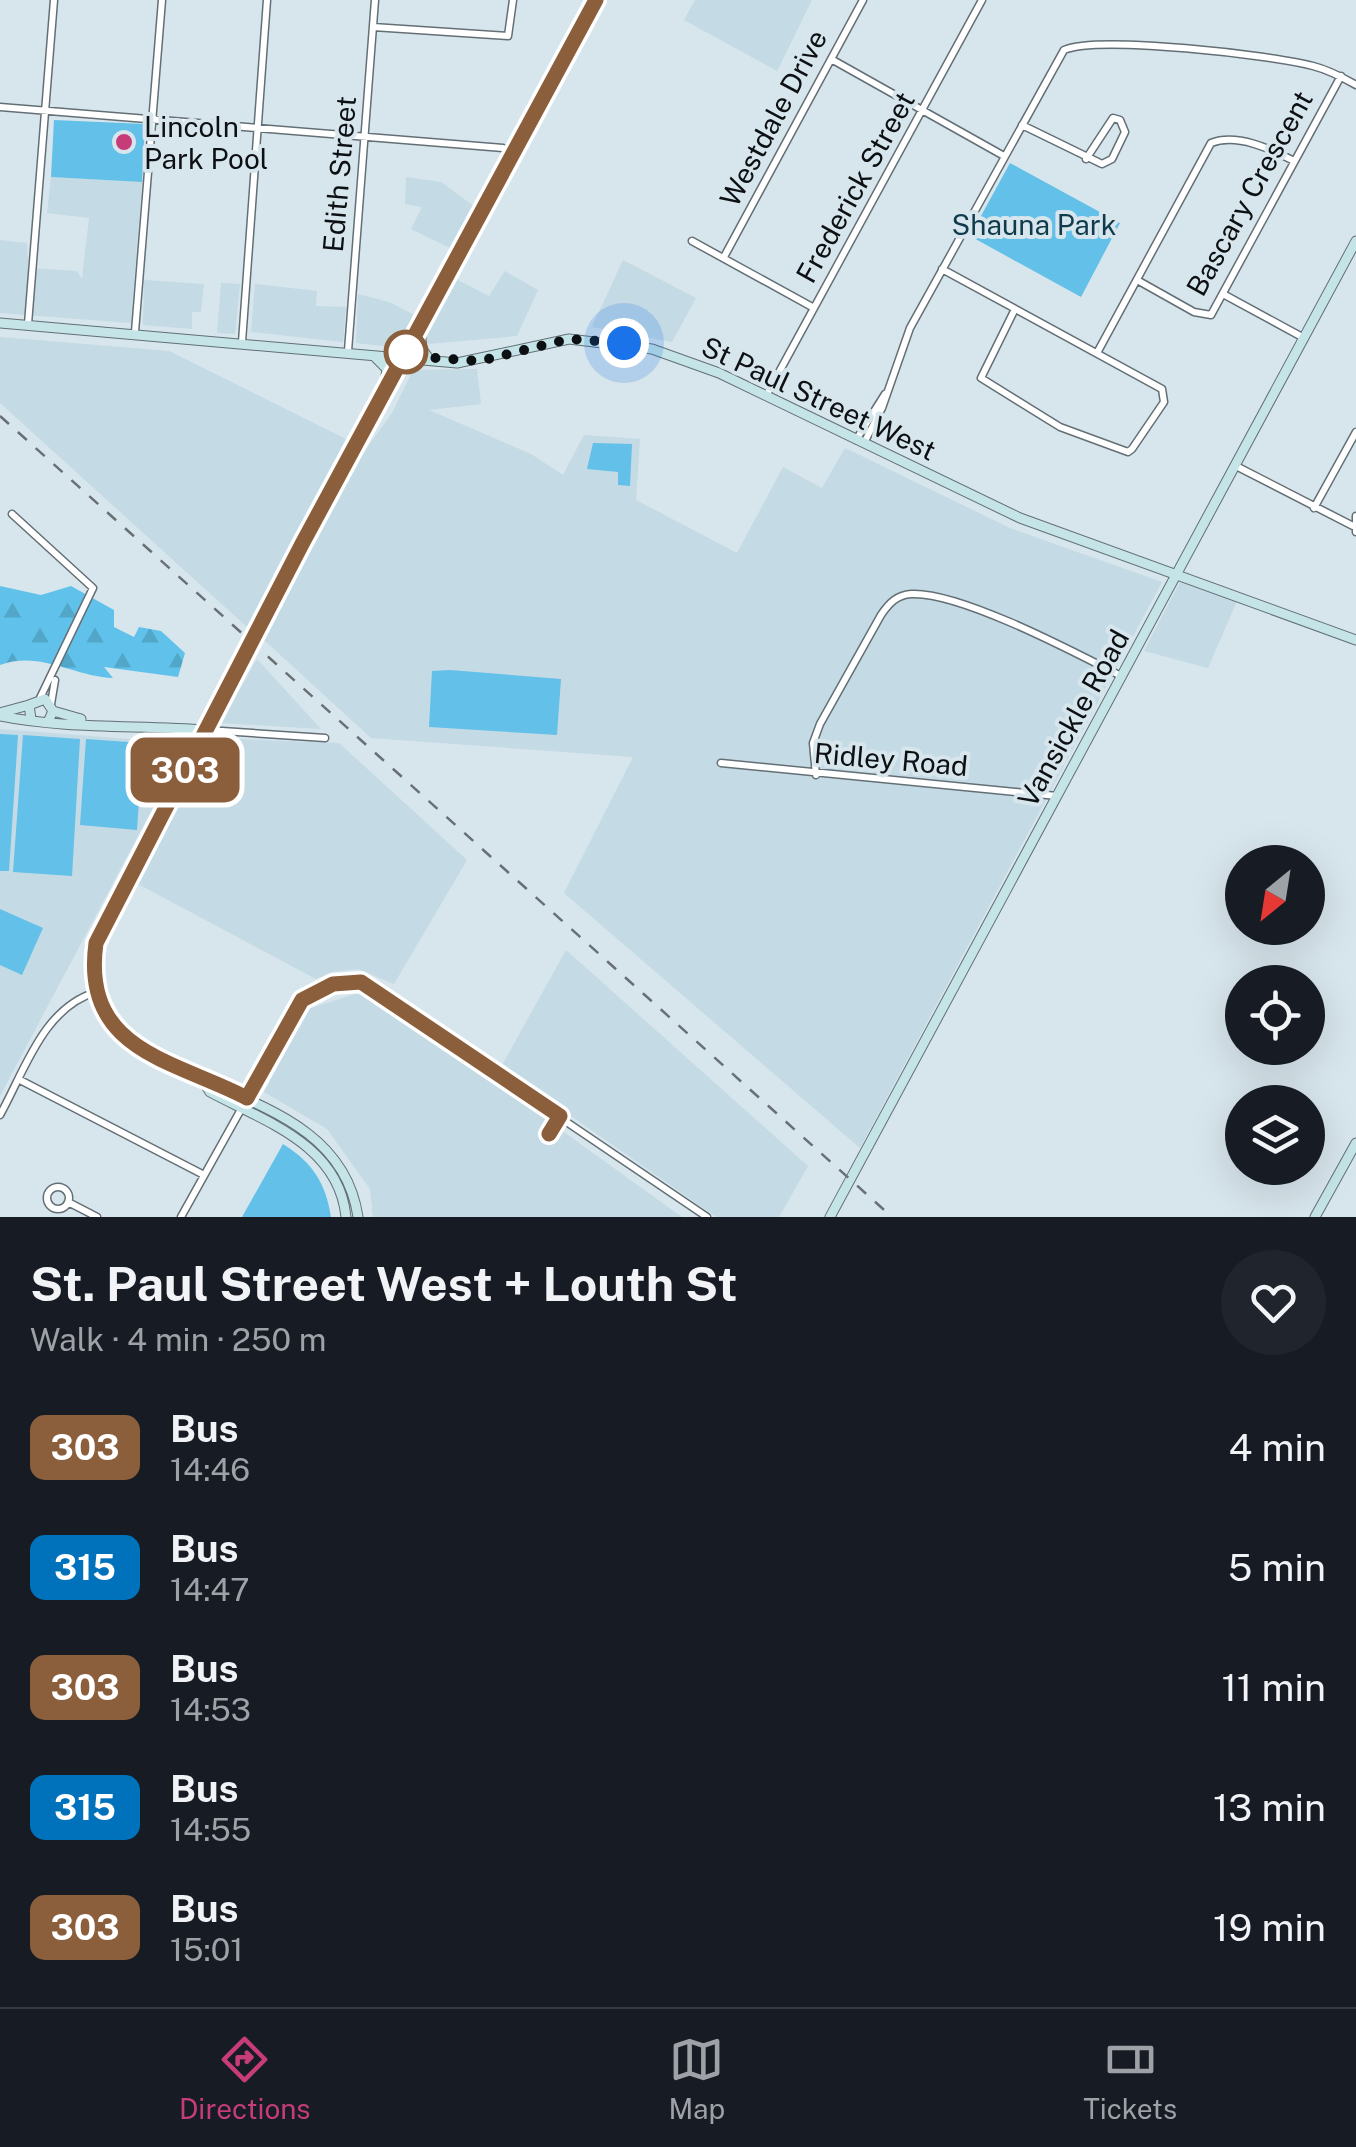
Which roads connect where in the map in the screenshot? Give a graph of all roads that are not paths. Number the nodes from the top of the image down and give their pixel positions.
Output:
1 (54, 0) edge
2 (162, 0) edge
3 (267, 0) edge
4 (375, 0) edge
5 (513, 0) edge
6 (596, 0) edge
7 (863, 0) edge
8 (982, 0) edge
9 (373, 26) junction
10 (831, 58) junction
11 (1340, 76) junction
12 (1356, 84) edge
13 (0, 107) edge
14 (45, 109) junction
15 (922, 110) junction
16 (153, 119) junction
17 (1022, 125) junction
18 (258, 128) junction
19 (365, 136) junction
20 (514, 154) junction
21 (1004, 156) junction
22 (1086, 159) junction
23 (1294, 161) junction
24 (692, 241) dead end
25 (1356, 241) edge
26 (724, 258) junction
27 (942, 269) junction
28 (1137, 280) junction
29 (1223, 294) junction
30 (814, 308) junction
31 (1015, 309) junction
32 (0, 322) edge
33 (28, 324) junction
34 (420, 328) junction
35 (134, 332) junction
36 (1304, 338) junction
37 (242, 342) junction
38 (348, 351) junction
39 (365, 351) junction
40 (1097, 353) junction
41 (404, 356) junction
42 (429, 359) junction
43 (766, 396) junction
44 (380, 401) junction
45 (1356, 432) edge
46 (860, 442) junction
47 (1236, 466) junction
48 (1314, 508) junction
49 (12, 514) dead end
50 (1356, 516) edge
51 (1354, 529) edge
52 (1178, 574) junction
53 (1356, 640) edge
54 (56, 672) junction
55 (1121, 676) junction
56 (40, 698) junction
57 (30, 705) junction
58 (52, 707) junction
59 (0, 714) edge
60 (31, 719) junction
61 (48, 722) junction
62 (88, 722) junction
63 (206, 730) junction
64 (325, 738) dead end
65 (720, 764) dead end
66 (816, 775) junction
67 (1057, 796) junction
68 (96, 992) junction
69 (20, 1080) junction
70 (203, 1082) junction
71 (247, 1098) junction
72 (241, 1108) junction
73 (0, 1115) edge
74 (1356, 1143) edge
75 (204, 1175) junction
76 (68, 1202) dead end
77 (97, 1217) edge
78 (182, 1217) edge
79 (346, 1217) edge
80 (358, 1217) edge
81 (707, 1217) edge
82 (830, 1217) edge
83 (1315, 1217) edge

1 - 14 street
2 - 16 street
3 - 18 street
4 - 9 street, Edith Street
5 - 9 street
6 - 20 main road
7 - 10 street, Westdale Drive
8 - 15 street, Frederick Street
9 - 19 street, Edith Street
10 - 15 street
10 - 26 street, Westdale Drive
11 - 12 street
11 - 17 street
11 - 23 street, Bascary Crescent
13 - 14 street
14 - 16 street
14 - 33 street
15 - 21 street
15 - 30 street, Frederick Street
16 - 18 street
16 - 35 street
17 - 21 street
17 - 22 street
18 - 19 street
18 - 37 street
19 - 20 street
19 - 38 street, Edith Street
20 - 34 main road
21 - 27 street
22 - 22 street
23 - 28 street
23 - 29 street, Bascary Crescent
24 - 26 street
25 - 36 main road, Vansickle Road
26 - 30 street
27 - 31 street
27 - 46 street
28 - 29 street, Bascary Crescent
28 - 40 street
29 - 36 street
30 - 43 street, Frederick Street
31 - 40 street
31 - 40 street
32 - 33 main road, St Paul Street West
33 - 35 main road, St Paul Street West
34 - 41 main road
34 - 42 main road
35 - 37 main road, St Paul Street West
36 - 47 main road, Vansickle Road
37 - 38 main road, St Paul Street West
38 - 39 main road, St Paul Street West
39 - 41 main road, St Paul Street West
39 - 44 main road
41 - 42 main road, St Paul Street West
41 - 44 main road
42 - 43 main road, St Paul Street West
43 - 46 main road, St Paul Street West
44 - 63 main road
45 - 48 street
46 - 52 main road, St Paul Street West
47 - 48 street
47 - 52 main road, Vansickle Road
48 - 51 street
49 - 54 street
50 - 51 street
52 - 53 main road, St Paul Street West
52 - 55 main road, Vansickle Road
54 - 56 street
54 - 58 street
55 - 66 street
55 - 67 main road, Vansickle Road
56 - 57 main road
56 - 58 main road
57 - 59 main road
57 - 60 main road
58 - 61 main road
58 - 62 main road
59 - 60 main road
60 - 61 main road
61 - 62 main road
62 - 63 main road
63 - 64 street
63 - 68 main road
65 - 66 street, Ridley Road
66 - 67 street, Ridley Road
67 - 82 main road, Vansickle Road
68 - 69 street
68 - 70 main road
69 - 73 street
69 - 75 street
70 - 71 main road
70 - 72 main road
71 - 72 street
71 - 80 main road
71 - 81 street
72 - 75 street
72 - 79 main road
74 - 83 main road
75 - 78 street
76 - 77 street

